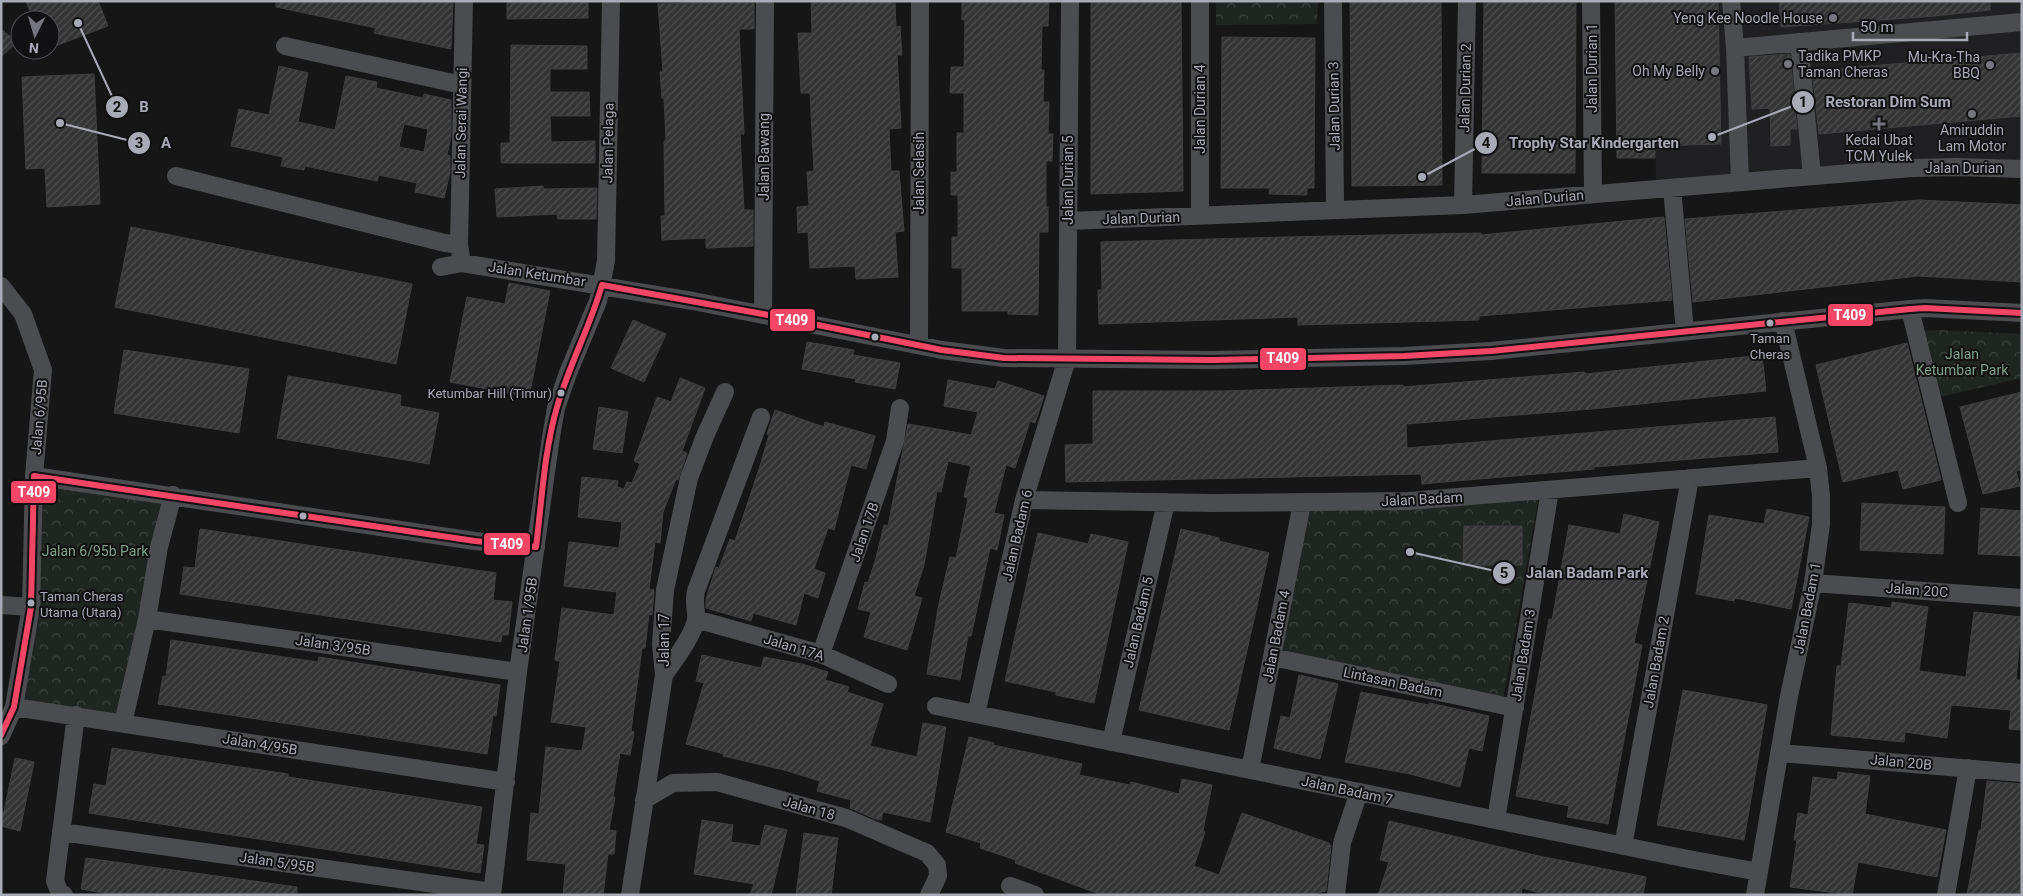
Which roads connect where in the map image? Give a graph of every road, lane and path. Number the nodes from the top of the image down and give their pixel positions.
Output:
1 (464, 1) edge
2 (611, 1) edge
3 (765, 1) edge
4 (920, 1) edge
5 (1070, 1) edge
6 (1200, 1) edge
7 (1333, 1) edge
8 (1467, 1) edge
9 (1591, 1) edge
10 (1731, 1) edge
11 (2022, 22) edge
12 (1799, 42) junction
13 (286, 46) dead end
14 (1735, 48) junction
15 (462, 86) junction
16 (2022, 169) edge
17 (176, 176) dead end
18 (1812, 176) junction
19 (1740, 182) junction
20 (1672, 188) junction
21 (1593, 194) junction
22 (1463, 205) junction
23 (1335, 210) junction
24 (1200, 216) junction
25 (1068, 221) junction
26 (459, 244) junction
27 (462, 263) junction
28 (441, 267) dead end
29 (602, 285) junction
30 (1, 286) edge
31 (1910, 309) junction
32 (2022, 313) edge
33 (763, 314) junction
34 (1783, 321) junction
35 (1684, 331) junction
36 (918, 344) junction
37 (1067, 359) junction
38 (726, 392) dead end
39 (900, 408) dead end
40 (761, 417) dead end
41 (1818, 468) junction
42 (34, 476) junction
43 (1690, 478) junction
44 (1550, 490) junction
45 (173, 495) junction
46 (1024, 500) junction
47 (1166, 502) junction
48 (1302, 503) junction
49 (1958, 503) dead end
50 (536, 547) junction
51 (1813, 583) junction
52 (2022, 598) edge
53 (1, 605) edge
54 (31, 607) junction
55 (147, 619) junction
56 (696, 619) junction
57 (821, 654) junction
58 (1272, 657) junction
59 (518, 672) junction
60 (664, 675) junction
61 (888, 684) dead end
62 (936, 706) dead end
63 (14, 707) junction
64 (1515, 708) junction
65 (976, 714) junction
66 (76, 716) junction
67 (123, 723) junction
68 (1, 736) edge
69 (1111, 742) junction
70 (1780, 753) junction
71 (1968, 768) junction
72 (1250, 770) junction
73 (2022, 773) edge
74 (506, 782) junction
75 (1359, 792) junction
76 (644, 800) junction
77 (1496, 820) junction
78 (61, 832) junction
79 (1623, 846) junction
80 (1759, 872) junction
81 (1010, 886) dead end
82 (492, 893) edge
83 (64, 895) edge
84 (630, 895) edge
85 (929, 895) edge
86 (1035, 895) edge
87 (1336, 895) edge
88 (1755, 895) edge
89 (1946, 895) edge

1 - 15 street, Jalan Serai Wangi
2 - 29 street, Jalan Pelaga
3 - 33 street, Jalan Bawang
4 - 36 street, Jalan Selasih
5 - 25 street, Jalan Durian 5
6 - 24 street, Jalan Durian 4
7 - 23 street, Jalan Durian 3
8 - 22 street, Jalan Durian 2
9 - 21 street, Jalan Durian 1
10 - 14 street
11 - 12 street
12 - 14 street
12 - 18 street
13 - 15 street
14 - 19 street
15 - 26 street, Jalan Serai Wangi
16 - 18 street, Jalan Durian
17 - 26 street
18 - 19 street, Jalan Durian
19 - 20 street, Jalan Durian
20 - 21 street, Jalan Durian
20 - 35 street
21 - 22 street, Jalan Durian
22 - 23 street, Jalan Durian
23 - 24 street, Jalan Durian
24 - 25 street, Jalan Durian
25 - 37 street, Jalan Durian 5
26 - 27 street
27 - 28 street, Jalan Ketumbar
27 - 29 street, Jalan Ketumbar
29 - 33 street, Jalan Ketumbar
29 - 50 street, Jalan 1/95B
30 - 42 street, Jalan 6/95B
31 - 32 street, Jalan Ketumbar
31 - 34 street, Jalan Ketumbar
31 - 49 street
33 - 36 street, Jalan Ketumbar
34 - 35 street, Jalan Ketumbar
34 - 41 street, Jalan Badam 1
35 - 37 street, Jalan Ketumbar
36 - 37 street, Jalan Ketumbar
37 - 46 street, Jalan Badam 6
38 - 60 street, Jalan 17
39 - 57 street, Jalan 17B
40 - 56 street
41 - 43 street, Jalan Badam
41 - 51 street, Jalan Badam 1
42 - 45 street
42 - 54 street, Jalan 6/95B
43 - 44 street, Jalan Badam
43 - 79 street, Jalan Badam 2
44 - 48 street, Jalan Badam
44 - 64 street, Jalan Badam 3
45 - 50 street
45 - 55 street
46 - 47 street, Jalan Badam
46 - 65 street, Jalan Badam 6
47 - 48 street, Jalan Badam
47 - 69 street, Jalan Badam 5
48 - 58 street, Jalan Badam 4
50 - 59 street, Jalan 1/95B
51 - 52 street, Jalan 20C
51 - 70 street, Jalan Badam 1
53 - 54 street
54 - 63 street, Jalan 6/95B
55 - 59 street, Jalan 3/95B
55 - 67 street
56 - 57 street, Jalan 17A
56 - 60 street
57 - 61 street, Jalan 17A
58 - 64 street, Lintasan Badam
58 - 72 street, Jalan Badam 4
59 - 74 street, Jalan 1/95B
60 - 76 street, Jalan 17
62 - 65 street, Jalan Badam 7
63 - 66 street, Jalan 4/95B
63 - 68 street, Jalan 6/95B
64 - 77 street, Jalan Badam 3
65 - 69 street, Jalan Badam 7
66 - 67 street, Jalan 4/95B
66 - 78 street
67 - 74 street, Jalan 4/95B
69 - 72 street, Jalan Badam 7
70 - 71 street, Jalan 20B
70 - 80 street, Jalan Badam 1
71 - 73 street, Jalan 20B
71 - 89 street
72 - 75 street, Jalan Badam 7
74 - 82 street, Jalan 1/95B
75 - 77 street, Jalan Badam 7
75 - 87 street
76 - 84 street, Jalan 17
76 - 85 street, Jalan 18
77 - 79 street, Jalan Badam 7
78 - 82 street, Jalan 5/95B
78 - 83 street
79 - 80 street, Jalan Badam 7
80 - 88 street, Jalan Badam 1
81 - 86 street

